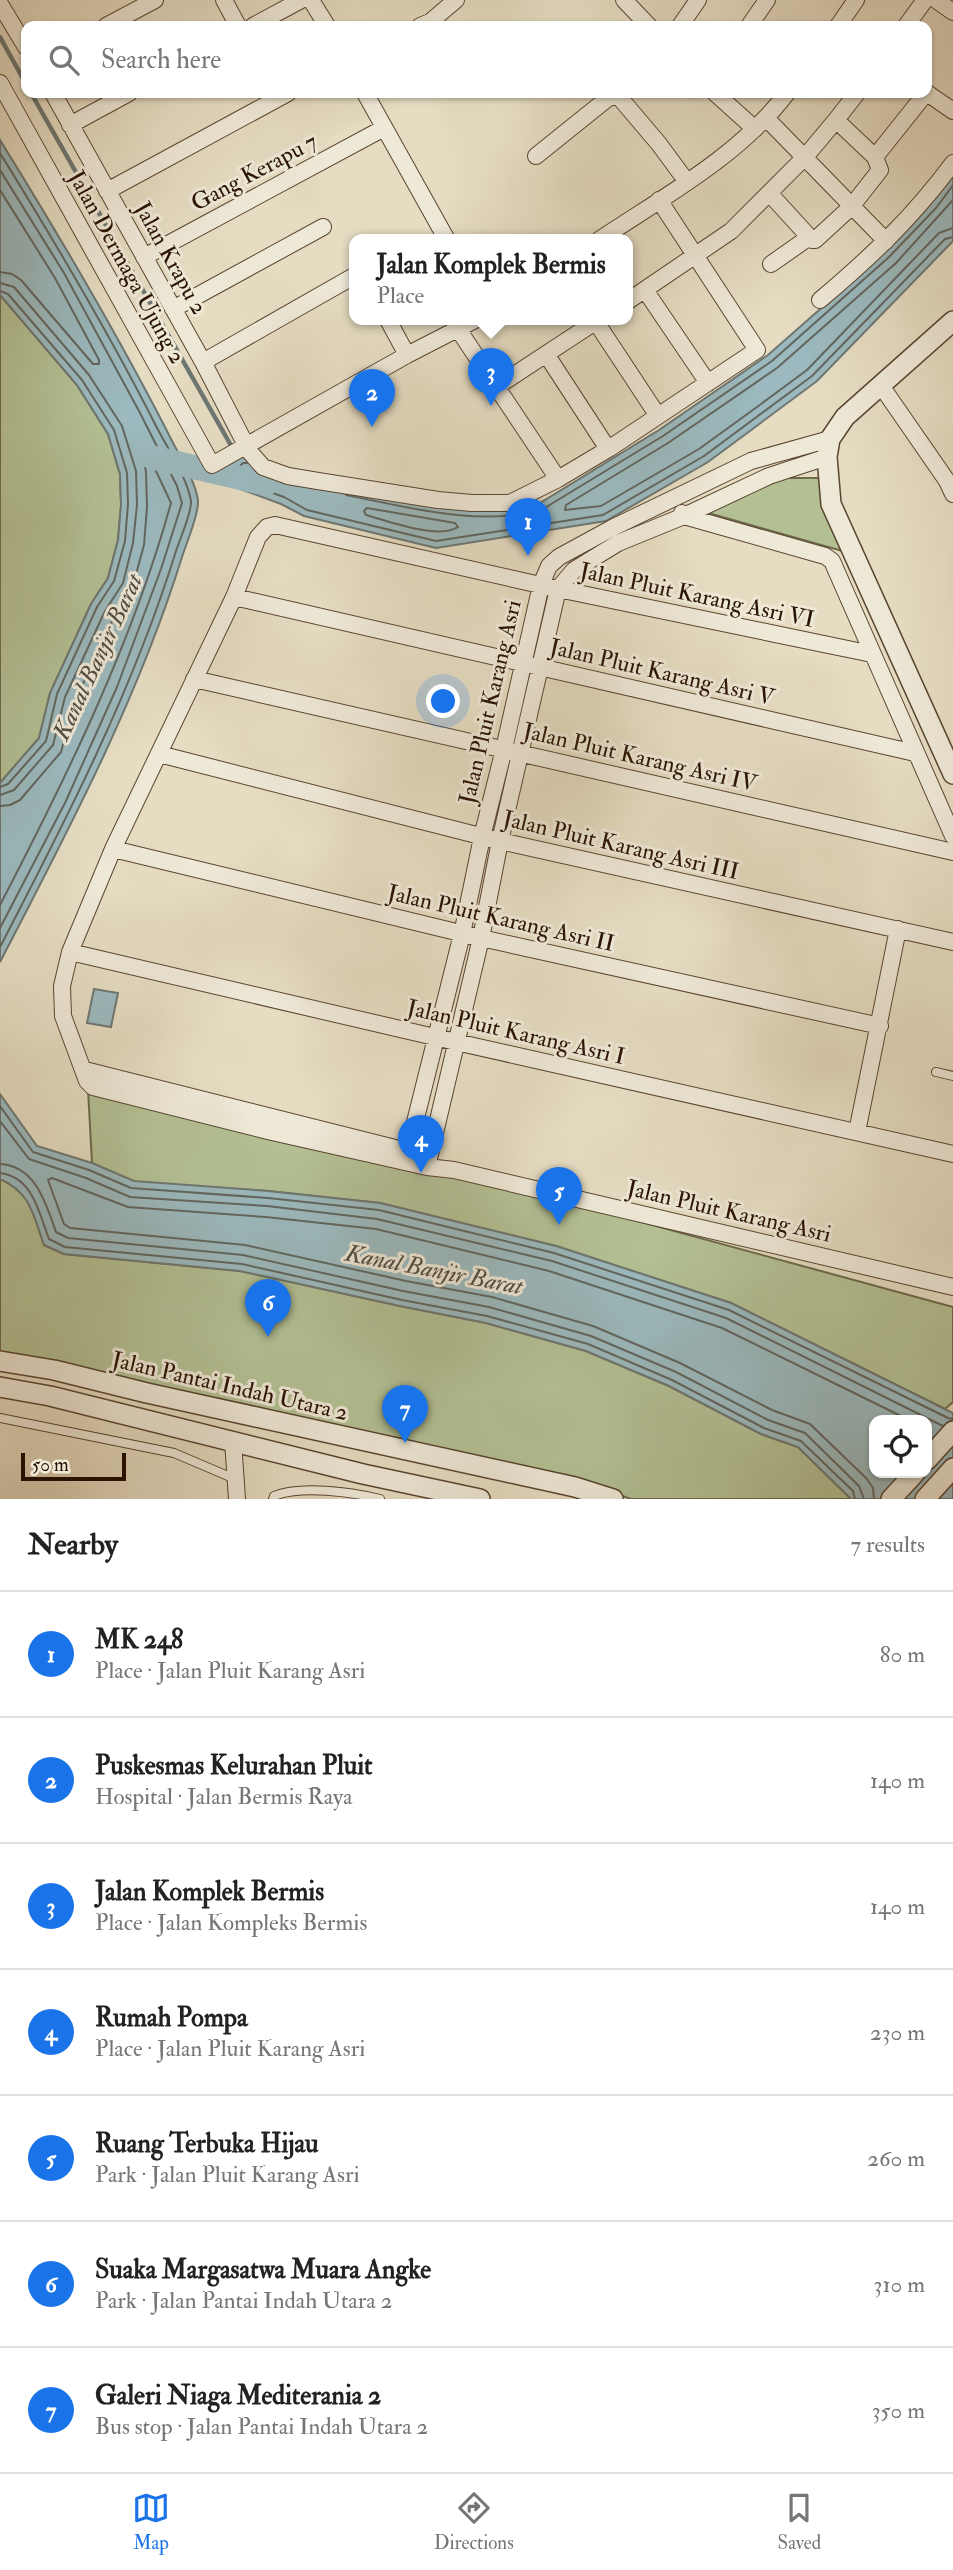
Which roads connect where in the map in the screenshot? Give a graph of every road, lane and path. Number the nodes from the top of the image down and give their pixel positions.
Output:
1 (17, 0) edge
2 (155, 0) edge
3 (223, 0) edge
4 (301, 0) edge
5 (311, 0) edge
6 (456, 0) edge
7 (698, 0) edge
8 (767, 0) edge
9 (856, 0) edge
10 (925, 0) edge
11 (936, 0) edge
12 (626, 1) edge
13 (1, 6) edge
14 (953, 12) edge
15 (115, 21) edge
16 (235, 21) edge
17 (262, 21) edge
18 (324, 21) edge
19 (431, 21) edge
20 (644, 21) edge
21 (683, 21) edge
22 (753, 21) edge
23 (841, 21) edge
24 (910, 21) edge
25 (21, 39) edge
26 (0, 83) edge
27 (932, 97) edge
28 (55, 98) edge
29 (121, 98) edge
30 (279, 98) edge
31 (368, 98) edge
32 (609, 98) edge
33 (620, 98) edge
34 (722, 98) edge
35 (783, 98) edge
36 (853, 98) edge
37 (922, 98) edge
38 (953, 111) edge
39 (836, 120) junction
40 (761, 124) junction
41 (70, 125) junction
42 (384, 128) junction
43 (536, 156) dead end
44 (875, 157) junction
45 (806, 158) junction
46 (953, 163) edge
47 (687, 182) junction
48 (107, 191) junction
49 (770, 194) junction
50 (659, 200) junction
51 (851, 207) junction
52 (323, 227) dead end
53 (444, 234) edge
54 (608, 234) edge
55 (808, 238) junction
56 (886, 241) junction
57 (695, 256) junction
58 (144, 257) junction
59 (771, 264) dead end
60 (349, 279) edge
61 (645, 290) junction
62 (633, 298) edge
63 (820, 300) dead end
64 (173, 309) junction
65 (953, 321) edge
66 (391, 325) edge
67 (466, 325) edge
68 (591, 325) edge
69 (600, 325) edge
70 (458, 329) junction
71 (547, 354) junction
72 (407, 355) junction
73 (203, 362) junction
74 (708, 383) junction
75 (496, 387) junction
76 (882, 387) junction
77 (658, 415) junction
78 (244, 448) junction
79 (828, 448) junction
80 (608, 449) junction
81 (558, 479) junction
82 (951, 484) edge
83 (672, 497) junction
84 (684, 516) junction
85 (541, 585) junction
86 (558, 589) junction
87 (234, 597) junction
88 (872, 654) junction
89 (523, 664) junction
90 (540, 668) junction
91 (194, 679) junction
92 (512, 751) junction
93 (915, 753) junction
94 (159, 754) junction
95 (953, 774) edge
96 (953, 836) edge
97 (482, 837) junction
98 (500, 841) junction
99 (113, 849) junction
100 (953, 852) edge
101 (898, 929) junction
102 (463, 934) junction
103 (481, 938) junction
104 (953, 942) edge
105 (70, 952) junction
106 (880, 1026) junction
107 (438, 1038) junction
108 (456, 1042) junction
109 (936, 1072) dead end
110 (953, 1076) edge
111 (857, 1132) junction
112 (953, 1154) edge
113 (406, 1156) junction
114 (429, 1162) junction
115 (953, 1287) edge
116 (0, 1361) edge
117 (0, 1387) edge
118 (0, 1418) edge
119 (953, 1431) edge
120 (233, 1441) junction
121 (932, 1454) edge
122 (953, 1468) edge
123 (363, 1474) junction
124 (910, 1478) edge
125 (235, 1479) junction
126 (361, 1497) edge
127 (237, 1499) edge
128 (273, 1499) edge
129 (380, 1499) edge
130 (480, 1499) edge
131 (613, 1499) edge
132 (891, 1499) edge
133 (925, 1499) edge

1 - 13 street
2 - 15 street
3 - 16 street
4 - 17 street
5 - 18 street
6 - 19 street
7 - 21 street
8 - 22 street
9 - 23 street
10 - 24 street
11 - 14 street
12 - 20 street
13 - 25 street
26 - 78 street, Jalan Dermaga Ujung 2
27 - 38 street
28 - 41 street, Jalan Krapu 2
29 - 41 street
30 - 48 street
31 - 42 street
32 - 43 street
33 - 47 street
34 - 40 street
35 - 40 street
36 - 39 street
37 - 44 street
39 - 44 street
39 - 45 street
40 - 45 street
40 - 47 street
41 - 48 street, Jalan Krapu 2
42 - 53 street
42 - 58 street, Gang Kerapu 7
44 - 51 street
45 - 49 street
45 - 51 street
46 - 56 street
47 - 50 street
48 - 58 street, Jalan Krapu 2
49 - 55 street
49 - 57 street
50 - 54 street
50 - 57 street
51 - 55 street
51 - 56 street
52 - 64 street
55 - 59 street
56 - 63 street
57 - 61 street
57 - 74 street, Jalan Krapu 2
58 - 64 street, Jalan Krapu 2
60 - 73 street
61 - 62 street
61 - 74 street
64 - 73 street, Jalan Krapu 2
65 - 76 street
66 - 72 street
67 - 70 street
68 - 71 street
69 - 77 street
70 - 72 street
70 - 75 street
71 - 75 street
71 - 80 street
72 - 78 street
73 - 78 street, Jalan Krapu 2
74 - 77 street, Jalan Krapu 2
75 - 81 street
76 - 79 street
76 - 82 street
77 - 80 street, Jalan Krapu 2
78 - 81 street, Jalan Krapu 2
79 - 83 street, Jalan Pluit Karang Asri
79 - 84 street, Jalan Pluit Karang Asri
79 - 95 street
80 - 81 street, Jalan Krapu 2
83 - 84 street
83 - 85 street, Jalan Pluit Karang Asri
84 - 86 street, Jalan Pluit Karang Asri
84 - 88 street
85 - 86 street, Jalan Pluit Karang Asri VI
85 - 87 street, Jalan Pluit Karang Asri VI
85 - 89 street, Jalan Pluit Karang Asri
86 - 88 street, Jalan Pluit Karang Asri VI
86 - 90 street, Jalan Pluit Karang Asri
87 - 89 street, Jalan Pluit Karang Asri V
87 - 91 street
88 - 93 street
89 - 90 street, Jalan Pluit Karang Asri V
89 - 92 street, Jalan Pluit Karang Asri
90 - 92 street, Jalan Pluit Karang Asri
90 - 93 street, Jalan Pluit Karang Asri V
91 - 92 street, Jalan Pluit Karang Asri IV
91 - 94 street
92 - 97 street, Jalan Pluit Karang Asri
92 - 98 street, Jalan Pluit Karang Asri
92 - 100 street, Jalan Pluit Karang Asri IV
93 - 96 street
94 - 97 street, Jalan Pluit Karang Asri III
94 - 99 street
97 - 98 street, Jalan Pluit Karang Asri III
97 - 102 street, Jalan Pluit Karang Asri
98 - 101 street, Jalan Pluit Karang Asri III
98 - 103 street, Jalan Pluit Karang Asri
99 - 102 street, Jalan Pluit Karang Asri II
99 - 105 street
101 - 104 street, Jalan Pluit Karang Asri III
101 - 106 street
102 - 103 street, Jalan Pluit Karang Asri II
102 - 107 street, Jalan Pluit Karang Asri
103 - 106 street, Jalan Pluit Karang Asri II
103 - 108 street, Jalan Pluit Karang Asri
105 - 107 street, Jalan Pluit Karang Asri I
105 - 113 street, Jalan Pluit Karang Asri
106 - 111 street
107 - 108 street, Jalan Pluit Karang Asri I
107 - 113 street, Jalan Pluit Karang Asri
108 - 111 street, Jalan Pluit Karang Asri I
108 - 114 street, Jalan Pluit Karang Asri
109 - 110 lane
111 - 112 street, Jalan Pluit Karang Asri I
113 - 114 street, Jalan Pluit Karang Asri
114 - 115 street, Jalan Pluit Karang Asri
116 - 131 street, Jalan Pantai Indah Utara 2
117 - 120 street
118 - 125 lane
119 - 121 street
120 - 123 street
120 - 125 street
122 - 133 street
123 - 126 lane
123 - 130 street
124 - 132 street
125 - 127 street
126 - 128 lane
126 - 129 lane

